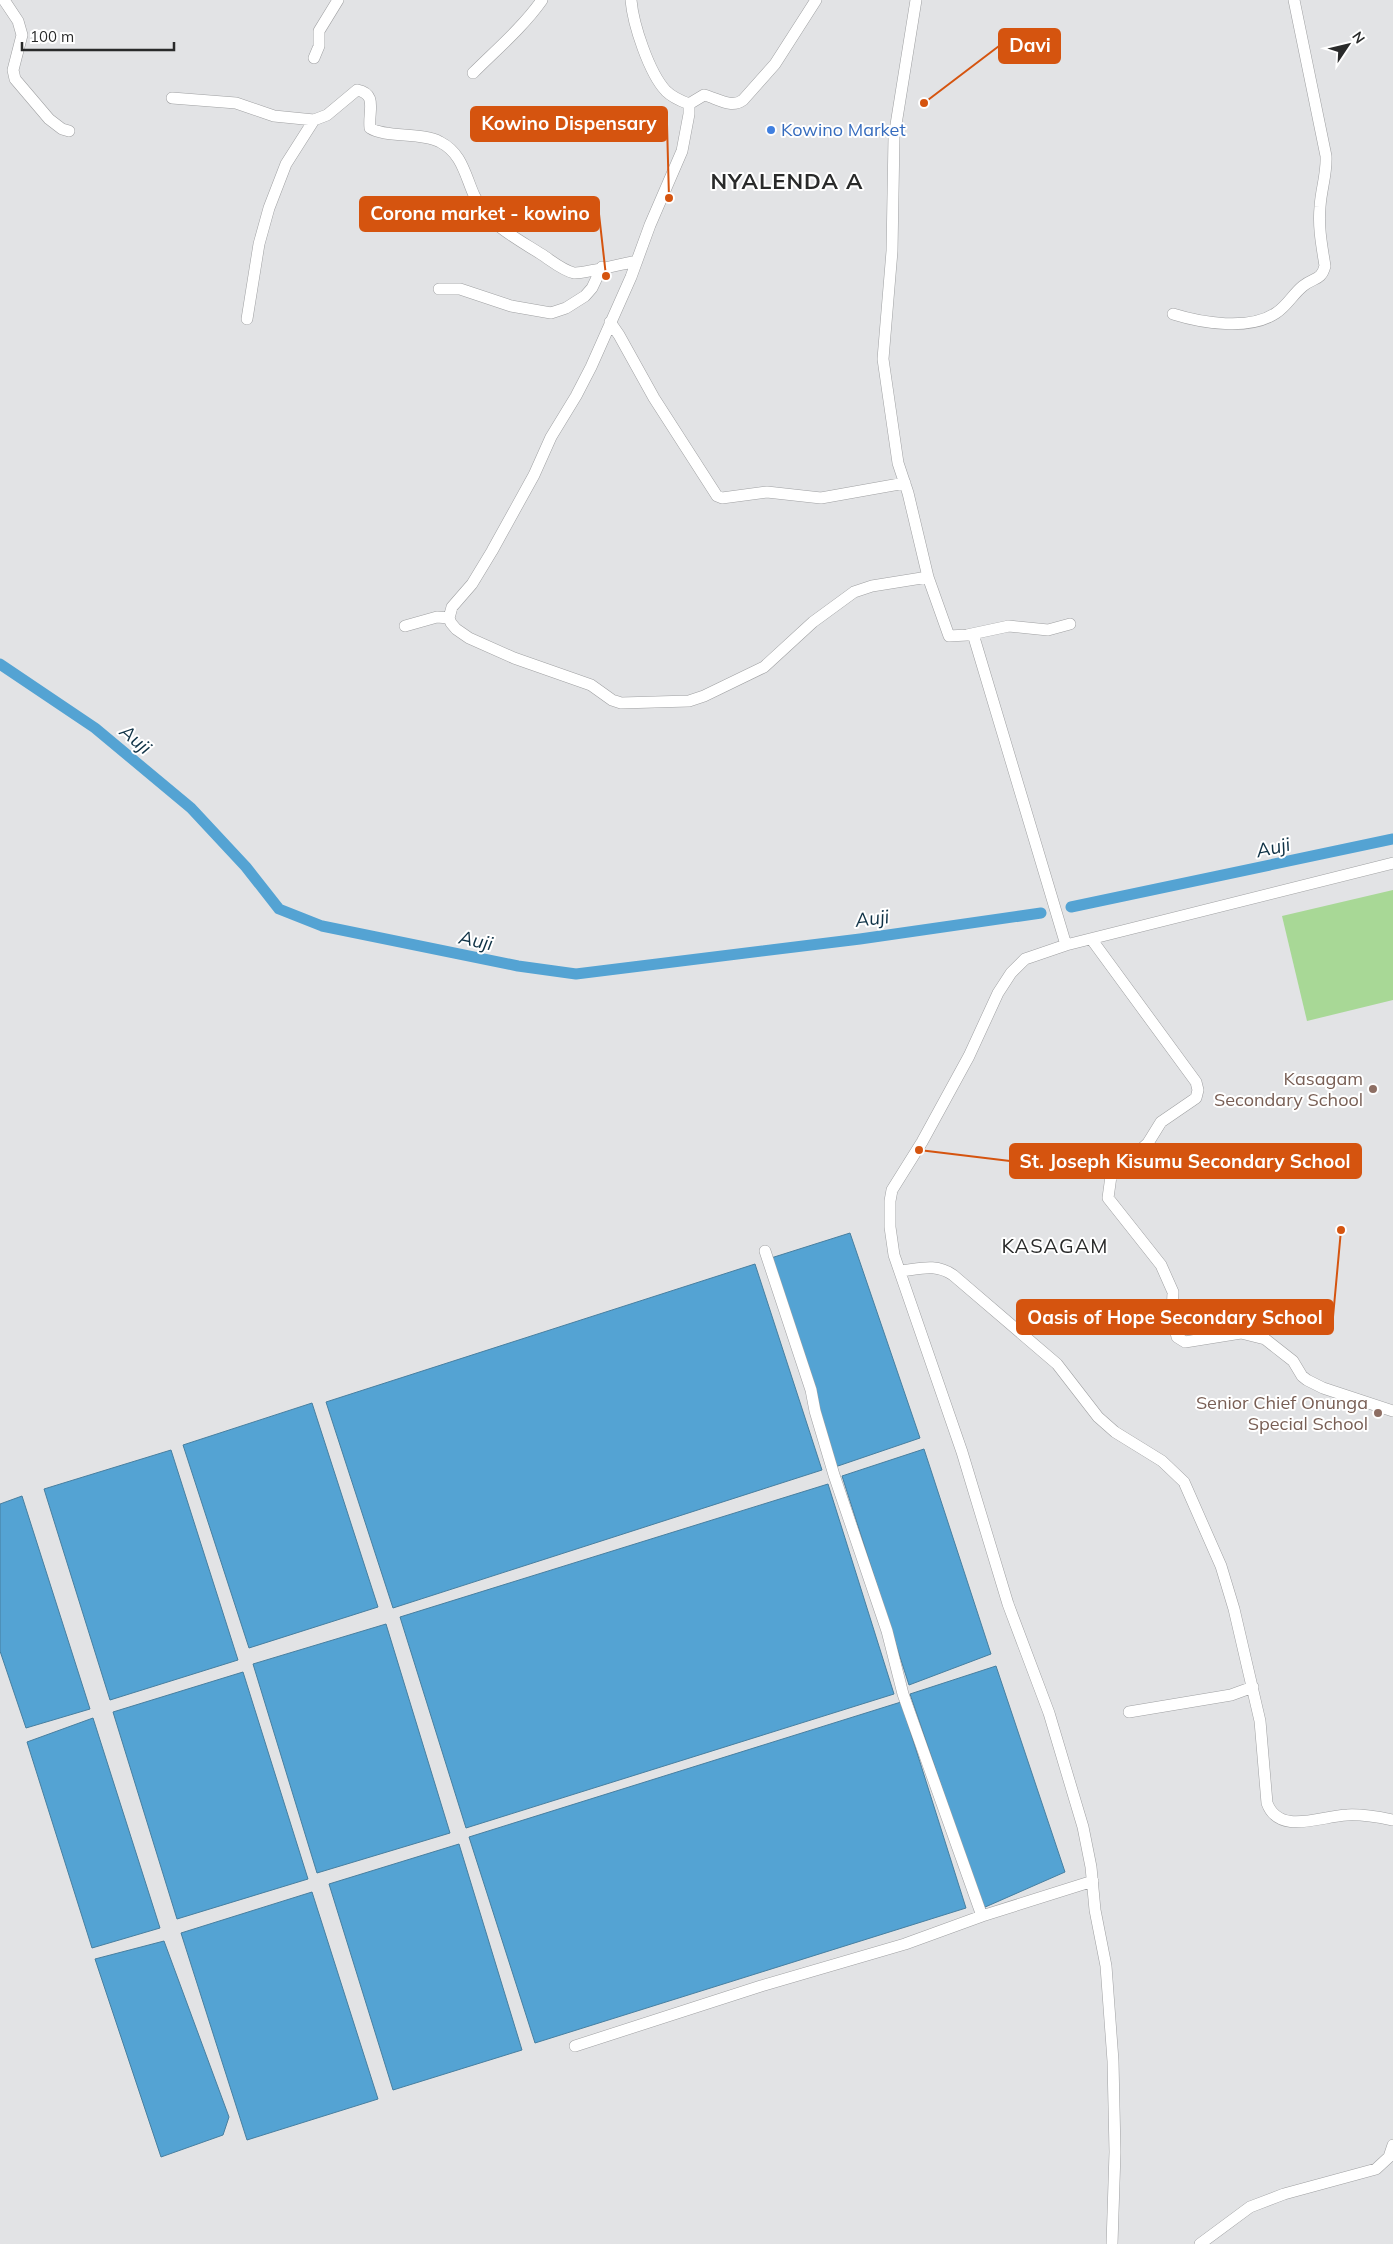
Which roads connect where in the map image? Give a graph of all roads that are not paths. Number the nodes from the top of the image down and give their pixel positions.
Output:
1 (4, 0) edge
2 (338, 0) edge
3 (542, 0) edge
4 (631, 0) edge
5 (816, 0) edge
6 (916, 0) edge
7 (1294, 0) edge
8 (314, 58) dead end
9 (473, 73) dead end
10 (172, 98) dead end
11 (689, 104) junction
12 (314, 120) junction
13 (69, 131) dead end
14 (637, 261) junction
15 (602, 267) junction
16 (439, 289) dead end
17 (1173, 314) dead end
18 (248, 320) dead end
19 (610, 322) junction
20 (906, 483) junction
21 (928, 577) junction
22 (449, 618) junction
23 (1070, 624) dead end
24 (405, 626) dead end
25 (973, 634) junction
26 (1393, 863) edge
27 (1092, 940) junction
28 (1066, 946) junction
29 (765, 1250) dead end
30 (900, 1271) junction
31 (1393, 1411) edge
32 (1253, 1687) junction
33 (1129, 1712) dead end
34 (1393, 1820) edge
35 (1093, 1880) junction
36 (982, 1916) junction
37 (575, 2046) dead end
38 (1393, 2144) edge
39 (1112, 2244) edge
40 (1200, 2244) edge

1 - 13 street
2 - 8 street
3 - 9 street
4 - 11 street
5 - 11 street
6 - 20 street
7 - 17 street
10 - 12 street
11 - 14 street
12 - 15 street
12 - 18 street
14 - 15 street
14 - 19 street
15 - 16 street
19 - 20 street
19 - 22 street
20 - 21 street
21 - 22 street
21 - 25 street
22 - 24 street
23 - 25 street
25 - 28 street
26 - 27 street
27 - 28 street
27 - 31 street
28 - 30 street
29 - 36 street
30 - 32 street
30 - 35 street
32 - 33 street
32 - 34 street
35 - 36 street
35 - 39 street
36 - 37 street
38 - 40 street

